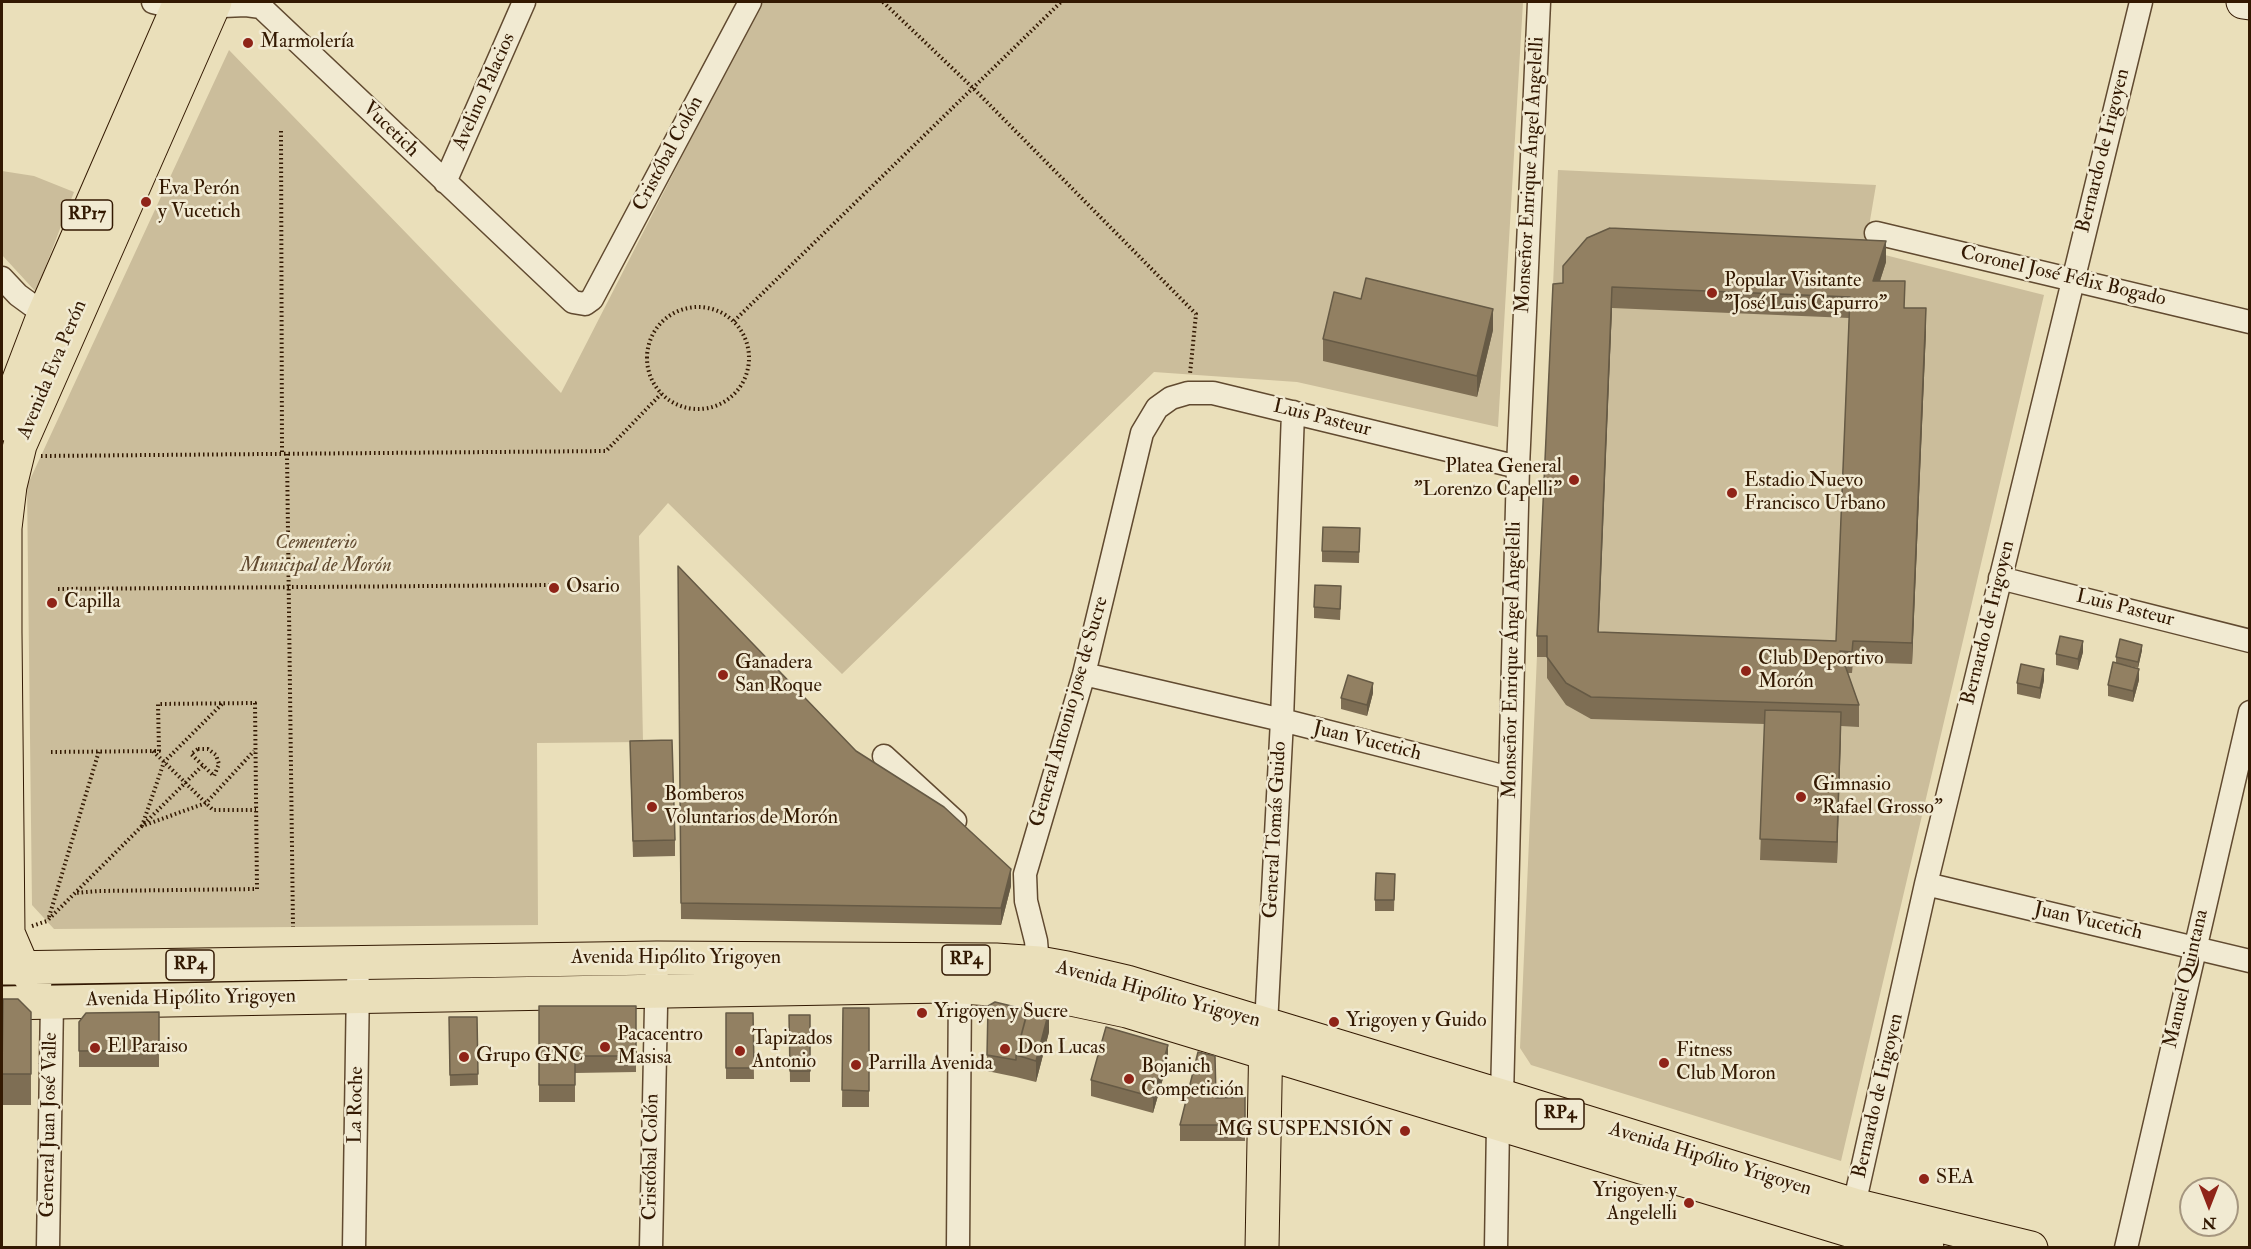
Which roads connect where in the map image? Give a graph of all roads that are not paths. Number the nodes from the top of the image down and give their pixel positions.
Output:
1 (524, 2) edge
2 (750, 2) edge
3 (1539, 2) edge
4 (2141, 2) edge
5 (2243, 2) edge
6 (2250, 3) edge
7 (170, 4) edge
8 (214, 4) edge
9 (445, 182) junction
10 (1876, 233) dead end
11 (2, 278) edge
12 (2072, 279) junction
13 (585, 304) joint
14 (44, 314) junction
15 (2250, 322) edge
16 (1293, 412) junction
17 (1142, 433) joint
18 (11, 435) edge
19 (1518, 467) junction
20 (2000, 578) junction
21 (3, 632) edge
22 (2250, 641) edge
23 (1084, 674) junction
24 (2250, 712) edge
25 (1282, 720) junction
26 (884, 756) dead end
27 (1510, 778) junction
28 (972, 836) edge
29 (1007, 868) edge
30 (1025, 884) junction
31 (1926, 884) junction
32 (2194, 947) junction
33 (2250, 962) edge
34 (358, 963) junction
35 (12, 968) edge
36 (656, 974) junction
37 (1039, 978) junction
38 (960, 986) junction
39 (359, 996) junction
40 (52, 1002) junction
41 (2, 1003) edge
42 (1265, 1039) junction
43 (1500, 1110) junction
44 (1854, 1228) edge
45 (48, 1248) edge
46 (354, 1248) edge
47 (651, 1248) edge
48 (958, 1248) edge
49 (1262, 1248) edge
50 (1496, 1248) edge
51 (1927, 1248) edge
52 (2031, 1248) edge
53 (2126, 1248) edge

1 - 9 street, Avelino Palacios
2 - 13 street, Cristóbal Colón
3 - 19 street, Monseñor Enrique Ángel Angelelli
4 - 12 street, Bernardo de Irigoyen
5 - 6 street
7 - 8 street, Vucetich
7 - 14 main road, Avenida Eva Perón / RP17
8 - 9 street, Vucetich
8 - 18 main road, Avenida Eva Perón / RP17
9 - 13 street, Vucetich
10 - 12 street, Coronel José Félix Bogado
11 - 14 street
12 - 15 street, Coronel José Félix Bogado
12 - 20 street, Bernardo de Irigoyen
14 - 18 main road, Avenida Eva Perón / RP17
16 - 17 street, Luis Pasteur
16 - 19 street, Luis Pasteur
16 - 25 street, General Tomás Guido
17 - 23 street, General Antonio jose de Sucre
18 - 21 main road, Avenida Eva Perón / RP17
19 - 27 street, Monseñor Enrique Ángel Angelelli
20 - 22 street, Luis Pasteur
20 - 31 street, Bernardo de Irigoyen
21 - 35 main road, Avenida Eva Perón / RP17
23 - 25 street, Juan Vucetich
23 - 30 street, General Antonio jose de Sucre
24 - 32 street, Manuel Quintana
25 - 27 street, Juan Vucetich
25 - 42 street, General Tomás Guido
26 - 28 street
27 - 43 street, Monseñor Enrique Ángel Angelelli
29 - 30 street
30 - 37 street, General Antonio jose de Sucre
31 - 32 street, Juan Vucetich
31 - 44 street, Bernardo de Irigoyen
32 - 33 street, Juan Vucetich
32 - 53 street, Manuel Quintana
34 - 35 main road, Avenida Hipólito Yrigoyen / RP4
34 - 36 main road, Avenida Hipólito Yrigoyen / RP4
34 - 39 street, La Roche
35 - 40 main road, Avenida Eva Perón
36 - 37 main road, Avenida Hipólito Yrigoyen / RP4
36 - 38 main road, Avenida Hipólito Yrigoyen / RP4
36 - 39 main road, Avenida Hipólito Yrigoyen / RP4
36 - 47 street, Cristóbal Colón
37 - 38 main road, Avenida Hipólito Yrigoyen / RP4
37 - 42 main road, Avenida Hipólito Yrigoyen / RP4
38 - 48 street
39 - 40 main road, Avenida Hipólito Yrigoyen / RP4
39 - 46 street, La Roche
40 - 41 main road, Avenida Hipólito Yrigoyen / RP4
40 - 45 street, General Juan José Valle
42 - 43 main road, Avenida Hipólito Yrigoyen / RP4
42 - 49 main road, General Tomás Guido
43 - 44 main road, Avenida Hipólito Yrigoyen / RP4
43 - 50 street, Monseñor Enrique Ángel Angelelli
44 - 51 main road, Avenida Hipólito Yrigoyen
44 - 52 main road, Avenida Hipólito Yrigoyen

